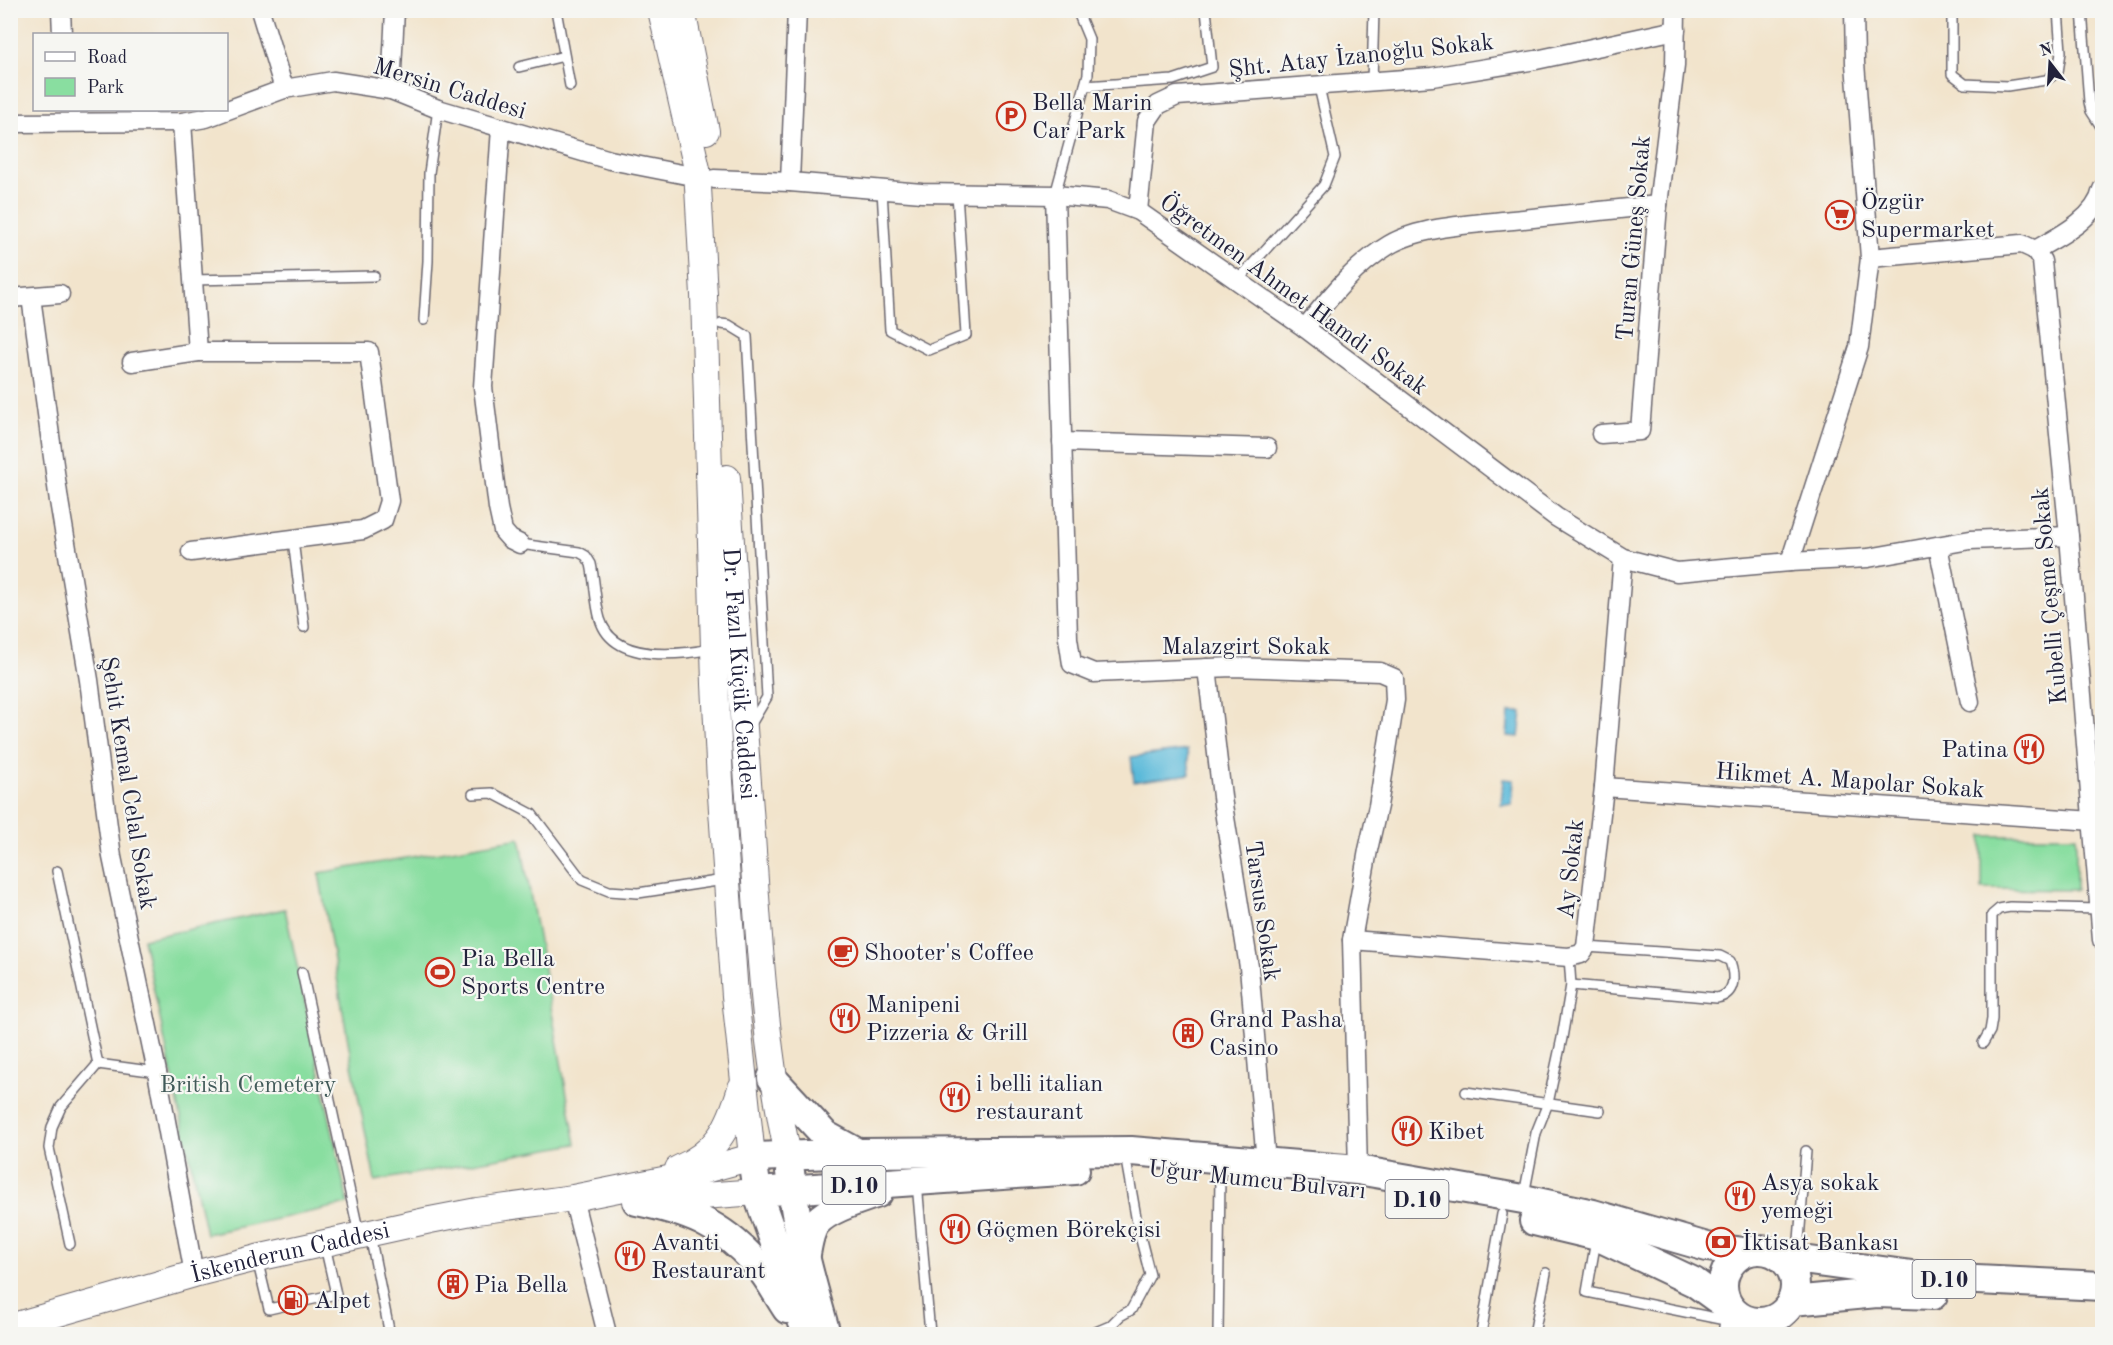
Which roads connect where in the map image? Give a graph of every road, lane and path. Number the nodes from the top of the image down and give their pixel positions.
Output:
1 (61, 10) edge
2 (260, 10) edge
3 (395, 10) edge
4 (556, 10) edge
5 (661, 10) edge
6 (682, 10) edge
7 (797, 10) edge
8 (1077, 10) edge
9 (1206, 10) edge
10 (1374, 10) edge
11 (1676, 10) edge
12 (1854, 10) edge
13 (1952, 10) edge
14 (2058, 10) edge
15 (2082, 10) edge
16 (1676, 30) junction
17 (62, 33) edge
18 (564, 56) junction
19 (519, 67) dead end
20 (1372, 82) junction
21 (570, 86) dead end
22 (1085, 86) junction
23 (1319, 87) junction
24 (284, 89) junction
25 (391, 90) junction
26 (438, 109) junction
27 (228, 110) edge
28 (225, 111) edge
29 (63, 116) edge
30 (182, 122) junction
31 (10, 123) edge
32 (501, 128) junction
33 (2103, 128) edge
34 (710, 179) junction
35 (790, 182) junction
36 (2103, 189) edge
37 (882, 190) junction
38 (957, 193) junction
39 (1055, 195) junction
40 (1658, 205) junction
41 (1138, 211) junction
42 (2035, 250) junction
43 (1870, 258) junction
44 (374, 276) dead end
45 (191, 280) junction
46 (1238, 280) junction
47 (60, 294) dead end
48 (31, 297) junction
49 (10, 298) edge
50 (424, 320) dead end
51 (1305, 328) junction
52 (198, 352) junction
53 (132, 362) dead end
54 (1601, 434) dead end
55 (1062, 442) junction
56 (1267, 448) dead end
57 (2069, 536) junction
58 (293, 540) junction
59 (520, 544) joint
60 (1938, 546) junction
61 (191, 552) dead end
62 (1623, 558) junction
63 (1790, 562) junction
64 (304, 627) dead end
65 (714, 649) junction
66 (1207, 668) junction
67 (1970, 702) dead end
68 (1604, 787) junction
69 (473, 794) dead end
70 (2093, 822) junction
71 (57, 871) dead end
72 (726, 880) junction
73 (2100, 909) junction
74 (1352, 940) junction
75 (2103, 940) edge
76 (1586, 947) junction
77 (1569, 957) junction
78 (302, 972) dead end
79 (1571, 985) junction
80 (1983, 1043) dead end
81 (98, 1064) junction
82 (157, 1072) junction
83 (772, 1078) junction
84 (743, 1081) junction
85 (1466, 1092) dead end
86 (1548, 1103) junction
87 (1600, 1111) dead end
88 (1806, 1151) dead end
89 (858, 1153) junction
90 (788, 1155) junction
91 (752, 1157) junction
92 (1087, 1161) junction
93 (1266, 1162) junction
94 (1127, 1166) junction
95 (1358, 1170) junction
96 (1220, 1175) junction
97 (917, 1180) junction
98 (792, 1190) junction
99 (642, 1192) junction
100 (757, 1192) junction
101 (573, 1198) junction
102 (1513, 1207) junction
103 (364, 1234) junction
104 (1597, 1236) junction
105 (325, 1243) junction
106 (70, 1244) dead end
107 (1744, 1252) junction
108 (257, 1258) junction
109 (805, 1260) junction
110 (1795, 1261) junction
111 (1546, 1273) dead end
112 (194, 1274) junction
113 (2103, 1286) edge
114 (2103, 1304) edge
115 (1777, 1318) edge
116 (1731, 1323) edge
117 (10, 1327) edge
118 (389, 1330) dead end
119 (607, 1335) edge
120 (807, 1335) edge
121 (826, 1335) edge
122 (930, 1335) edge
123 (1091, 1335) edge
124 (1218, 1335) edge
125 (1481, 1335) edge
126 (1534, 1335) edge

1 - 17 street
2 - 24 street
3 - 25 street
4 - 18 lane
5 - 34 street
6 - 34 street, Dr. Fazıl Küçük Caddesi
7 - 35 street
8 - 22 lane
9 - 22 lane
10 - 20 lane
11 - 16 street, Turan Güneş Sokak
12 - 43 street
13 - 14 lane
15 - 33 lane
16 - 20 street, Şht. Atay İzanoğlu Sokak
16 - 40 street, Turan Güneş Sokak
18 - 19 lane
18 - 21 lane
20 - 23 street, Şht. Atay İzanoğlu Sokak
22 - 39 lane
23 - 41 street, Şht. Atay İzanoğlu Sokak
23 - 46 lane
24 - 25 street, Mersin Caddesi
24 - 27 street, Mersin Caddesi
25 - 26 street, Mersin Caddesi
26 - 32 street, Mersin Caddesi
26 - 50 lane
28 - 30 street, Mersin Caddesi
29 - 30 street, Mersin Caddesi
29 - 31 street, Mersin Caddesi
30 - 45 street
32 - 34 street, Mersin Caddesi
32 - 59 street
34 - 35 street, Öğretmen Ahmet Hamdi Sokak
34 - 65 street
34 - 83 street, Dr. Fazıl Küçük Caddesi
35 - 37 street, Öğretmen Ahmet Hamdi Sokak
36 - 42 street
37 - 38 street, Öğretmen Ahmet Hamdi Sokak
37 - 38 lane
38 - 39 street, Öğretmen Ahmet Hamdi Sokak
39 - 41 street, Öğretmen Ahmet Hamdi Sokak
39 - 55 street, Malazgirt Sokak
40 - 51 street
40 - 54 street, Turan Güneş Sokak
41 - 46 street, Öğretmen Ahmet Hamdi Sokak
42 - 43 street
42 - 57 street, Kubelli Çeşme Sokak
43 - 63 street
44 - 45 lane
45 - 52 street
46 - 51 street, Öğretmen Ahmet Hamdi Sokak
47 - 48 street
48 - 49 street
48 - 82 street, Şehit Kemal Celal Sokak
51 - 62 street, Öğretmen Ahmet Hamdi Sokak
52 - 53 street
52 - 58 street
55 - 56 street
55 - 66 street, Malazgirt Sokak
57 - 60 street, Öğretmen Ahmet Hamdi Sokak
57 - 70 street, Kubelli Çeşme Sokak
58 - 61 street
58 - 64 lane
59 - 65 lane
60 - 63 street, Öğretmen Ahmet Hamdi Sokak
60 - 67 street
62 - 63 street, Öğretmen Ahmet Hamdi Sokak
62 - 68 street, Ay Sokak
65 - 72 street
66 - 74 street, Malazgirt Sokak
66 - 93 street, Tarsus Sokak
68 - 70 street, Hikmet A. Mapolar Sokak
68 - 76 street, Ay Sokak
69 - 72 lane
70 - 73 street, Kubelli Çeşme Sokak
71 - 81 lane
72 - 84 street
73 - 75 street, Kubelli Çeşme Sokak
73 - 80 lane
74 - 77 street
74 - 95 street, Malazgirt Sokak
76 - 77 street, Ay Sokak
76 - 79 lane
77 - 79 lane
78 - 103 lane
79 - 86 lane
81 - 82 lane
81 - 106 lane
82 - 112 street, Şehit Kemal Celal Sokak
83 - 89 main road
83 - 90 street, Dr. Fazıl Küçük Caddesi
84 - 91 street
84 - 99 street
85 - 86 lane
86 - 87 lane
86 - 102 lane
88 - 110 lane
89 - 90 main road, D.10
89 - 92 main road, D.10
90 - 91 main road, D.10
90 - 98 main road
91 - 99 street
91 - 100 main road
92 - 93 main road, Uğur Mumcu Bulvarı / D.10
92 - 94 main road, Uğur Mumcu Bulvarı / D.10
92 - 97 main road, D.10
93 - 95 main road, Uğur Mumcu Bulvarı / D.10
94 - 96 main road, Uğur Mumcu Bulvarı / D.10
94 - 123 lane
95 - 102 main road, Uğur Mumcu Bulvarı / D.10
96 - 102 main road, Uğur Mumcu Bulvarı / D.10
96 - 124 lane
97 - 98 main road, D.10
97 - 109 main road
97 - 122 lane
98 - 100 main road
98 - 109 main road, D.10
99 - 100 street
99 - 101 street, İskenderun Caddesi
99 - 120 main road
100 - 120 main road
101 - 103 street, İskenderun Caddesi
101 - 119 street
102 - 104 main road, Uğur Mumcu Bulvarı / D.10
102 - 107 main road, Uğur Mumcu Bulvarı / D.10
102 - 125 lane
103 - 105 street, İskenderun Caddesi
103 - 118 lane
104 - 116 main road, Uğur Mumcu Bulvarı / D.10
104 - 116 lane
105 - 108 street, İskenderun Caddesi
105 - 108 lane
107 - 110 main road, D.10
107 - 116 main road
108 - 112 street, İskenderun Caddesi
109 - 121 main road, D.10
110 - 113 main road, D.10
110 - 115 main road
111 - 126 lane
112 - 117 street, İskenderun Caddesi
114 - 115 main road, D.10
115 - 116 main road, D.10

